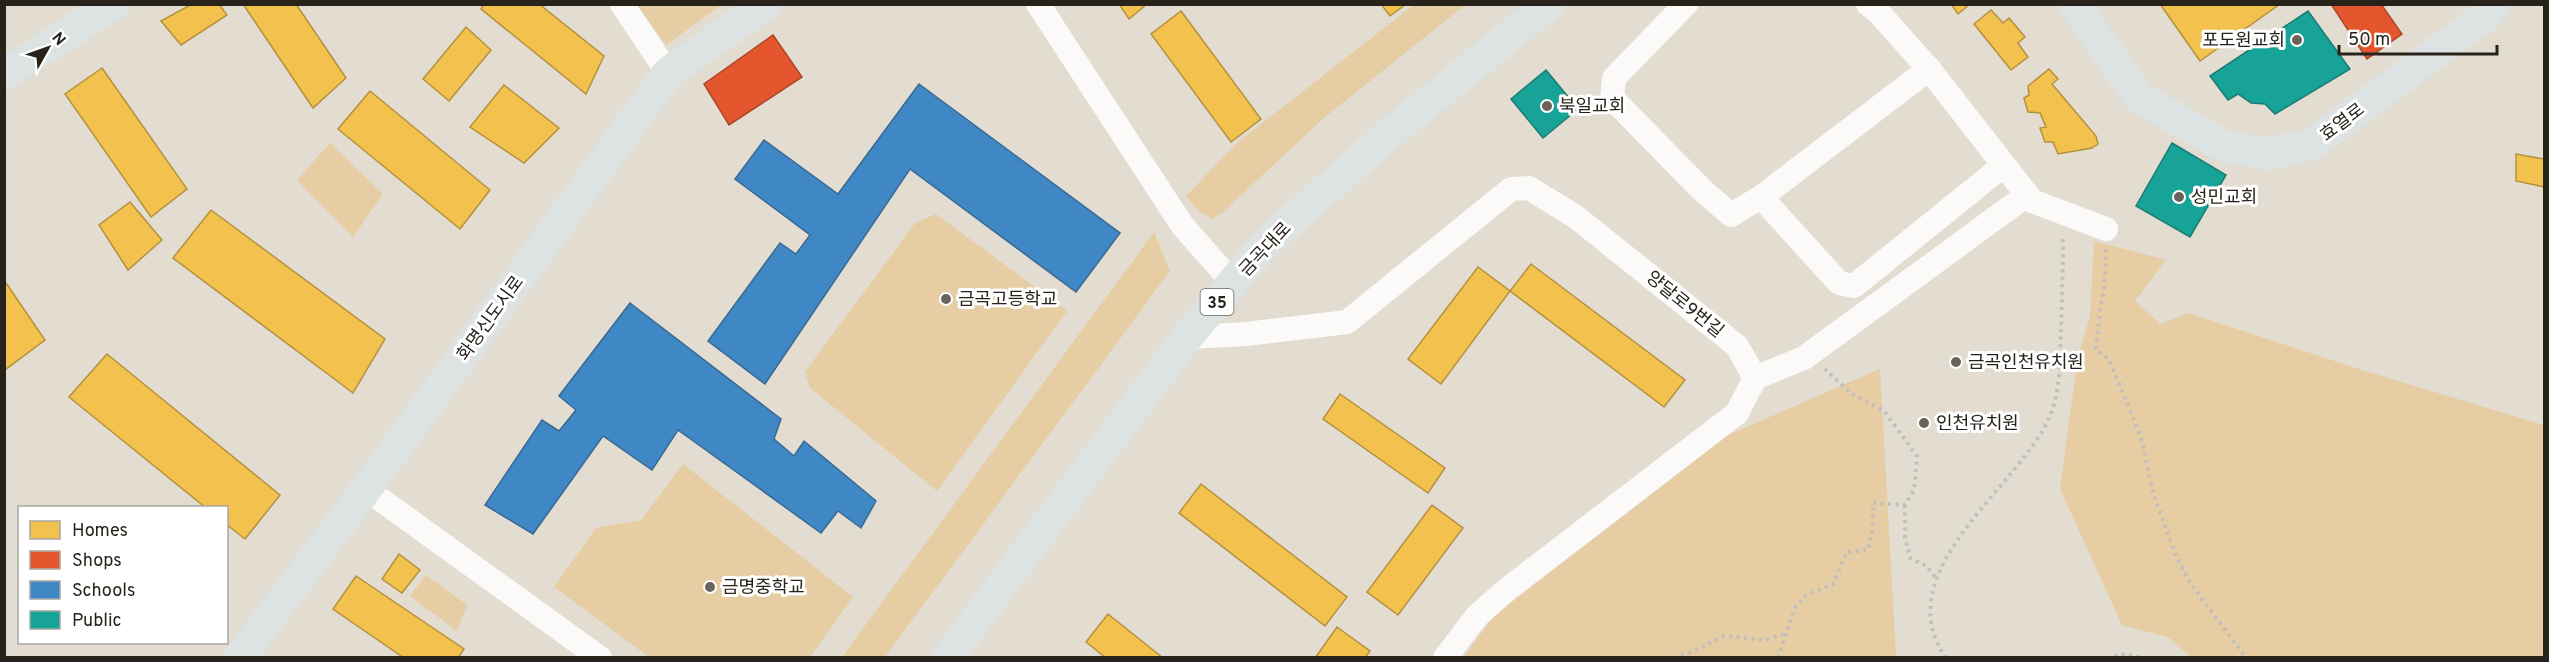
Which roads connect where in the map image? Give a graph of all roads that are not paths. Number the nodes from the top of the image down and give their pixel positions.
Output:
1 (114, 4) edge
2 (622, 4) edge
3 (766, 4) edge
4 (1038, 4) edge
5 (1549, 4) edge
6 (1686, 4) edge
7 (1868, 4) edge
8 (2074, 4) edge
9 (2495, 4) edge
10 (1929, 69) junction
11 (668, 73) junction
12 (4, 74) edge
13 (2004, 165) junction
14 (2027, 195) junction
15 (1761, 197) junction
16 (2106, 229) road end
17 (1224, 294) junction
18 (1246, 334) junction
19 (1187, 337) junction
20 (1755, 378) junction
21 (366, 489) junction
22 (239, 657) edge
23 (600, 657) edge
24 (947, 657) edge
25 (1445, 657) edge

1 - 12 main road
2 - 11 street
3 - 11 main road, 화명신도시로
4 - 17 street
5 - 17 main road, 금곡대로 / 35
6 - 15 street
7 - 10 street
8 - 9 main road, 효열로
10 - 13 street
10 - 15 street
11 - 21 main road, 화명신도시로
13 - 14 street
13 - 15 street
14 - 16 street
14 - 20 street
17 - 18 street
17 - 19 main road, 금곡대로 / 35
18 - 19 street, 양달로9번길
18 - 20 street, 양달로9번길
19 - 24 main road, 금곡대로 / 35
20 - 25 street
21 - 22 main road, 화명신도시로
21 - 23 street

